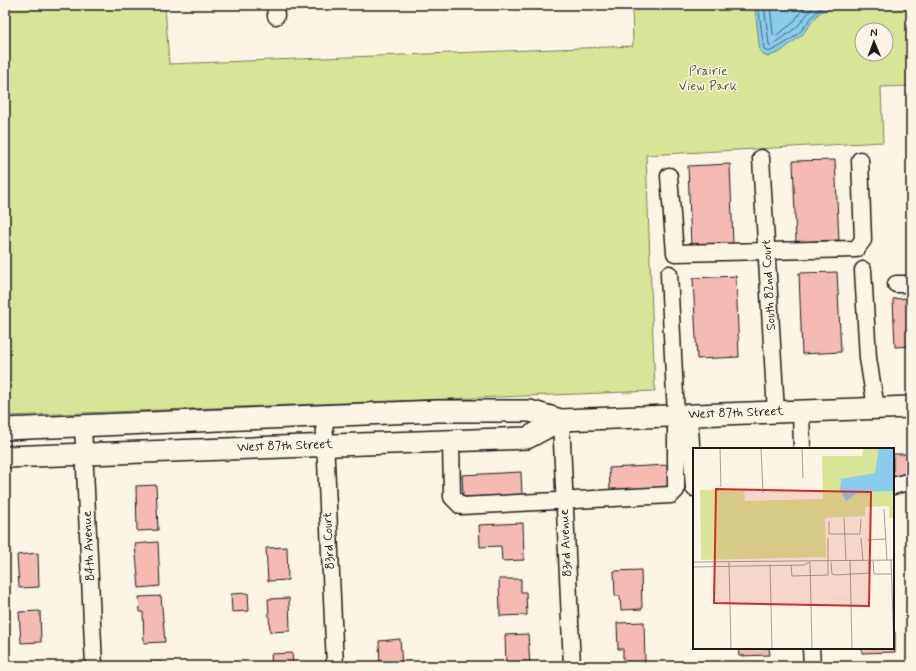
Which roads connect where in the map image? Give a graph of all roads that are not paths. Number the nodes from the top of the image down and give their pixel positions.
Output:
1 (761, 158) dead end
2 (860, 160) dead end
3 (669, 176) dead end
4 (767, 252) junction
5 (863, 270) dead end
6 (669, 274) dead end
7 (911, 407) edge
8 (876, 408) junction
9 (801, 411) junction
10 (776, 412) junction
11 (682, 415) junction
12 (324, 416) junction
13 (561, 420) junction
14 (83, 425) junction
15 (5, 429) edge
16 (451, 440) junction
17 (325, 445) junction
18 (802, 448) edge
19 (84, 453) junction
20 (5, 457) edge
21 (911, 481) edge
22 (693, 482) edge
23 (894, 486) edge
24 (564, 501) junction
25 (811, 649) edge
26 (94, 666) edge
27 (335, 666) edge
28 (572, 666) edge
29 (812, 666) edge

1 - 4 street, South 82nd Court
2 - 4 street
3 - 4 street
4 - 10 street, South 82nd Court
5 - 8 street
6 - 11 street
7 - 8 main road, West 87th Street
8 - 9 main road, West 87th Street
9 - 10 main road, West 87th Street
9 - 18 street
10 - 11 main road, West 87th Street
11 - 13 main road, West 87th Street
11 - 22 street
11 - 24 street
12 - 13 main road, West 87th Street
12 - 14 main road, West 87th Street
12 - 17 street, 83rd Court
13 - 16 main road, West 87th Street
13 - 24 street, 83rd Avenue
14 - 15 main road, West 87th Street
14 - 19 street, 84th Avenue
16 - 17 main road, West 87th Street
16 - 24 street
17 - 19 main road, West 87th Street
17 - 27 street, 83rd Court
19 - 20 main road, West 87th Street
19 - 26 street, 84th Avenue
21 - 23 street
24 - 28 street, 83rd Avenue
25 - 29 street

